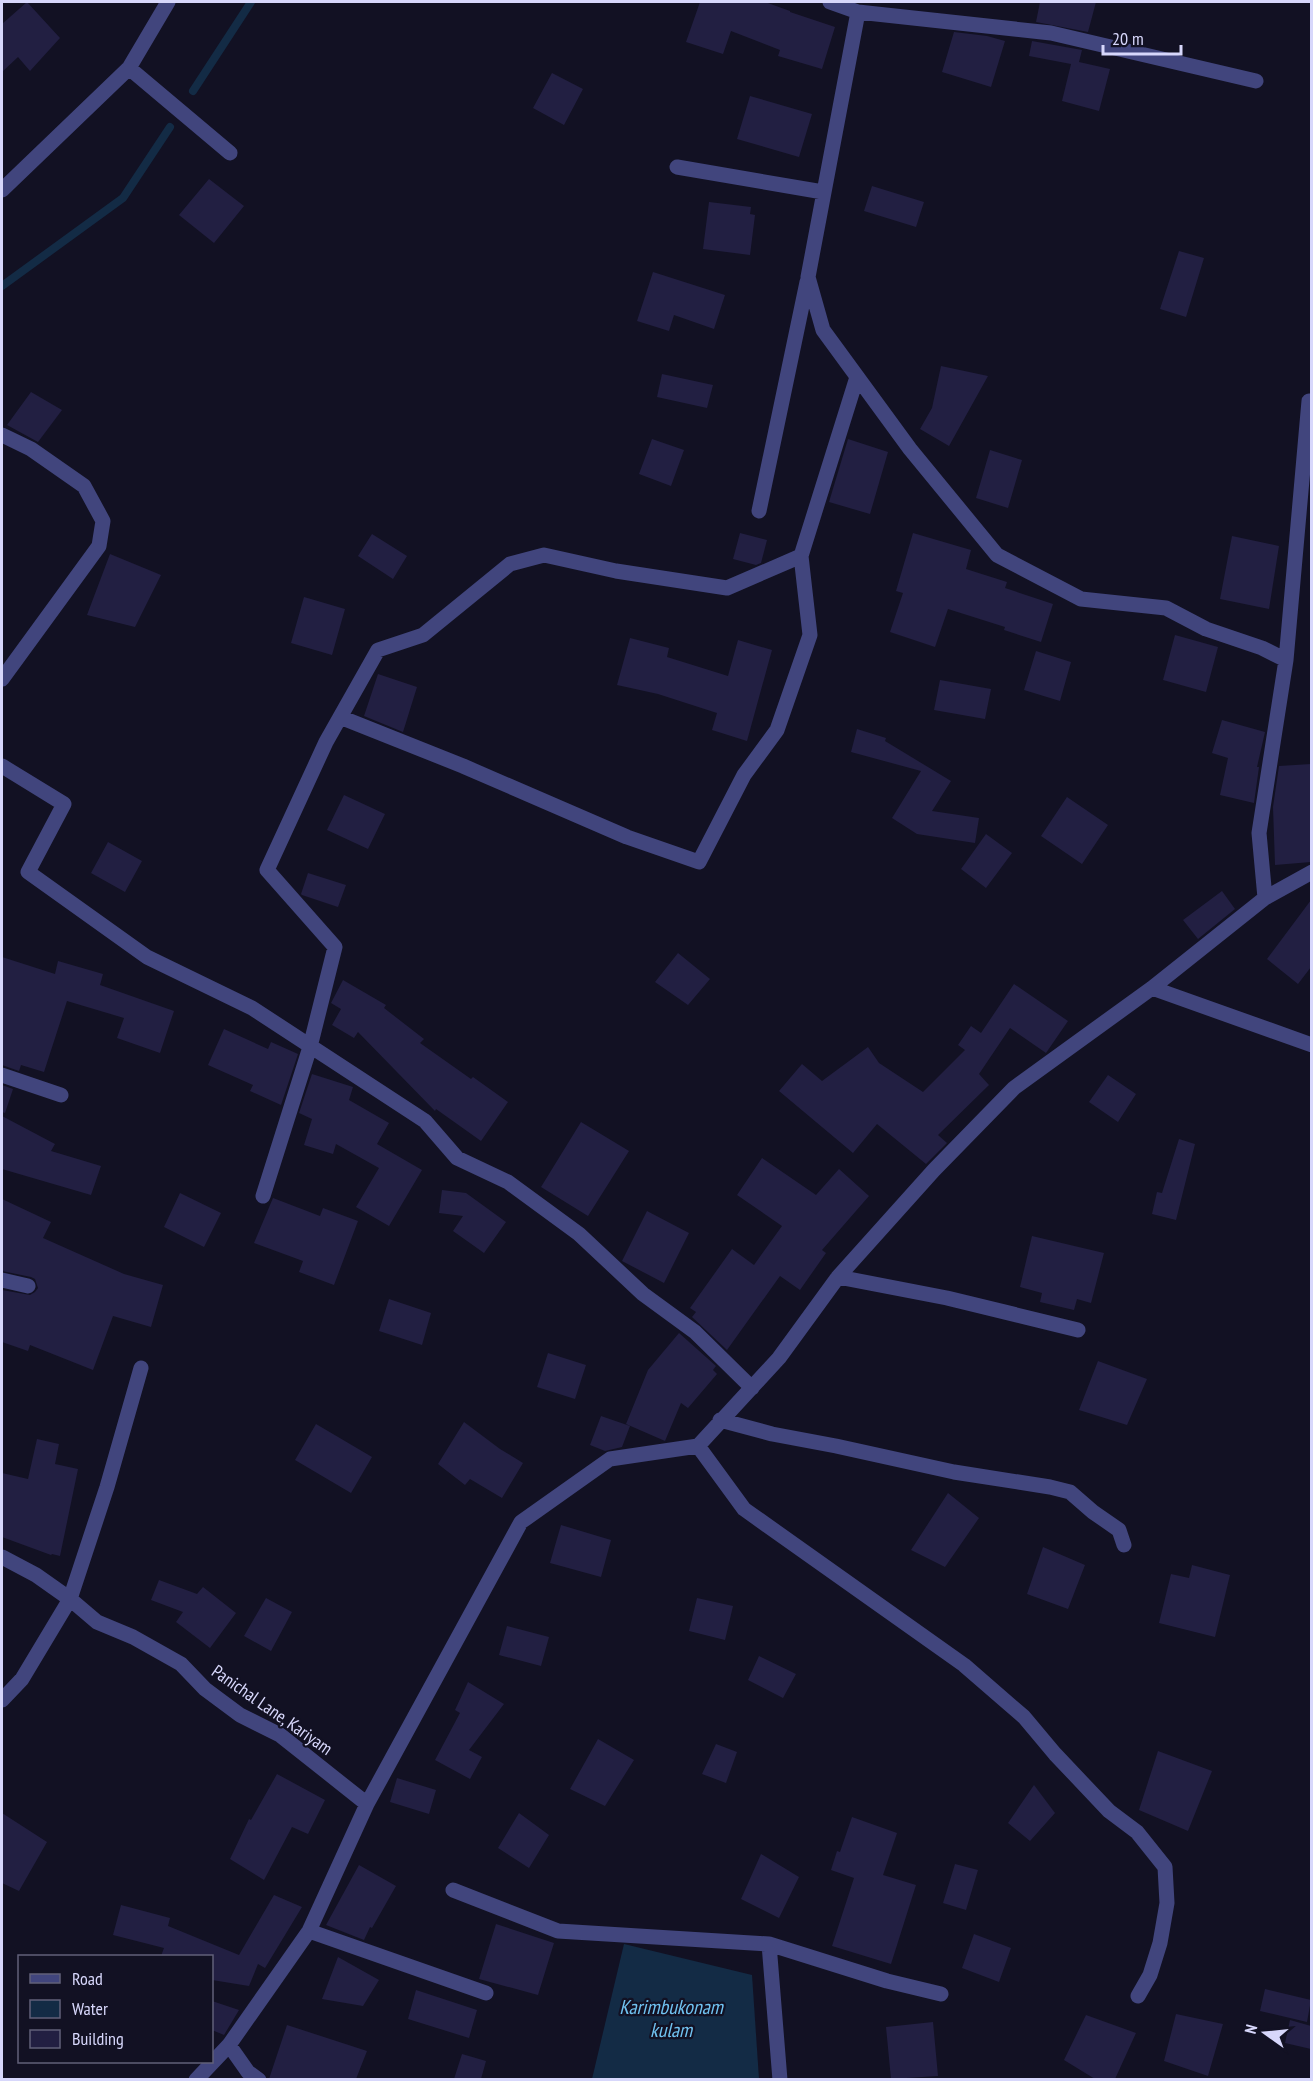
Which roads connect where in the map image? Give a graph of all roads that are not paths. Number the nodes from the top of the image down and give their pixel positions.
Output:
1 (168, 2) edge
2 (830, 2) edge
3 (856, 7) edge
4 (129, 68) junction
5 (1256, 81) dead end
6 (230, 153) dead end
7 (677, 167) dead end
8 (2, 190) edge
9 (823, 192) junction
10 (808, 278) junction
11 (857, 376) junction
12 (1309, 401) dead end
13 (2, 435) edge
14 (759, 512) dead end
15 (801, 556) junction
16 (1286, 660) junction
17 (2, 680) edge
18 (340, 717) junction
19 (2, 766) edge
20 (1311, 872) edge
21 (1265, 898) junction
22 (1152, 988) junction
23 (1311, 1045) edge
24 (310, 1047) junction
25 (2, 1075) edge
26 (61, 1095) dead end
27 (263, 1196) dead end
28 (838, 1277) junction
29 (2, 1280) edge
30 (28, 1286) dead end
31 (1078, 1330) dead end
32 (141, 1368) dead end
33 (752, 1388) junction
34 (720, 1420) junction
35 (698, 1446) junction
36 (1124, 1545) dead end
37 (2, 1557) edge
38 (70, 1599) junction
39 (2, 1700) edge
40 (367, 1804) junction
41 (453, 1890) dead end
42 (309, 1931) junction
43 (770, 1944) junction
44 (486, 1993) dead end
45 (941, 1994) dead end
46 (1138, 1996) dead end
47 (229, 2045) junction
48 (213, 2061) edge
49 (212, 2063) edge
50 (196, 2079) edge
51 (259, 2079) edge
52 (780, 2079) edge

1 - 4 street
2 - 3 street
3 - 5 street
3 - 9 street
4 - 6 street
4 - 8 street
7 - 9 street
9 - 10 street
10 - 11 street
10 - 14 street
11 - 15 street
11 - 16 street
12 - 16 street
13 - 17 street
15 - 18 street
15 - 18 street
16 - 21 street
18 - 24 street
19 - 24 street
20 - 21 street
21 - 22 street
22 - 23 street
22 - 28 street
24 - 27 street
24 - 33 street
25 - 26 street
28 - 31 street
28 - 33 street
29 - 30 street
32 - 38 street
33 - 34 street
34 - 35 street
34 - 36 street
35 - 40 street
35 - 46 street
37 - 38 street, Panichal Lane, Kariyam
38 - 39 street
38 - 40 street, Panichal Lane, Kariyam
40 - 42 street
41 - 43 street
42 - 44 street
42 - 47 street
43 - 45 street
43 - 52 street
47 - 48 street
47 - 51 street
49 - 50 street

